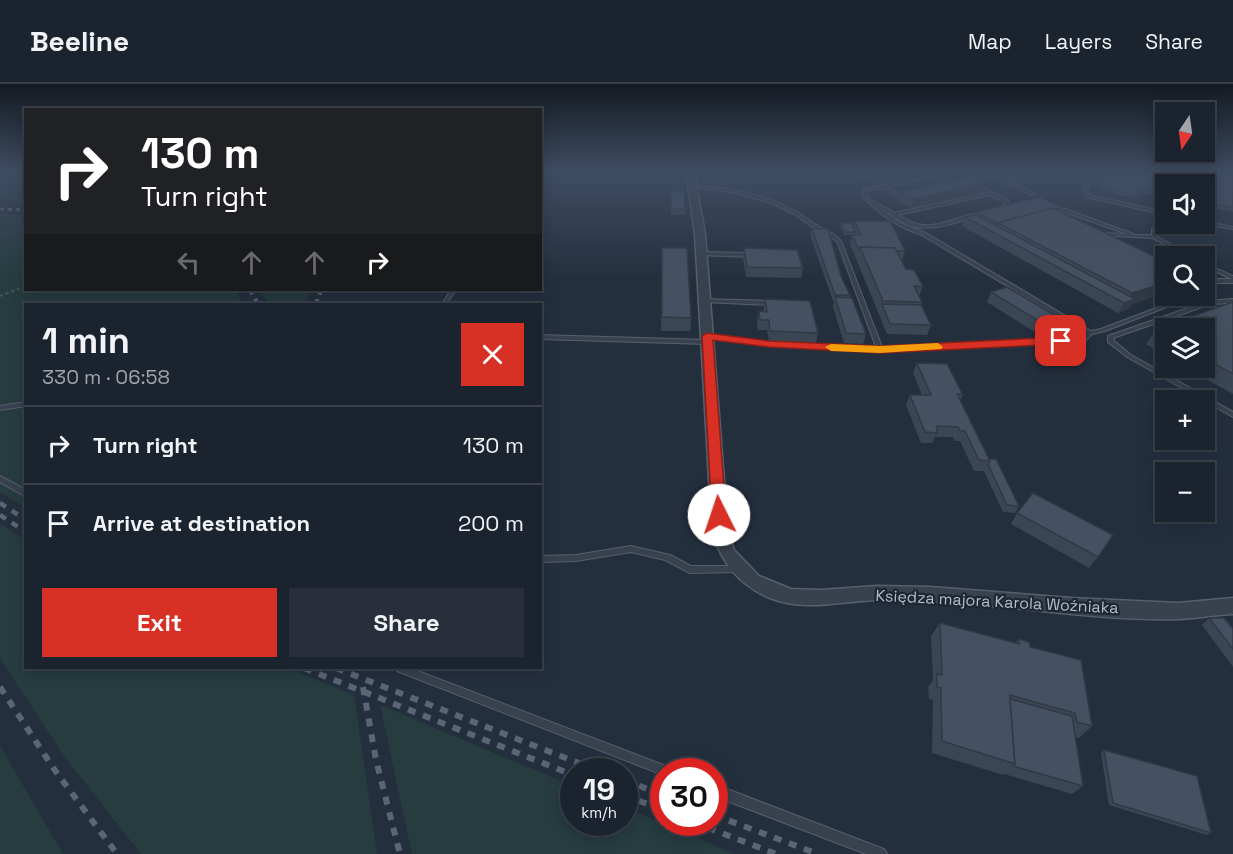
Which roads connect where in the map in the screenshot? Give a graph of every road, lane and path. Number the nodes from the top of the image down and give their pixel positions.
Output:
1 (695, 209) edge
2 (786, 209) edge
3 (877, 209) edge
4 (882, 209) edge
5 (918, 209) edge
6 (997, 209) edge
7 (1061, 209) edge
8 (994, 210) edge
9 (983, 213) edge
10 (894, 214) junction
11 (1215, 224) edge
12 (1233, 228) edge
13 (1154, 229) dead end
14 (1090, 234) edge
15 (1134, 235) junction
16 (1154, 237) junction
17 (1171, 246) edge
18 (702, 254) junction
19 (761, 255) edge
20 (1215, 270) edge
21 (1233, 279) edge
22 (1215, 280) edge
23 (24, 286) edge
24 (0, 296) edge
25 (705, 301) junction
26 (1233, 301) edge
27 (781, 303) edge
28 (1166, 306) edge
29 (1090, 333) junction
30 (542, 337) edge
31 (707, 339) junction
32 (880, 349) junction
33 (24, 404) edge
34 (0, 408) edge
35 (1233, 415) edge
36 (0, 479) edge
37 (24, 493) edge
38 (542, 559) edge
39 (740, 569) junction
40 (1233, 606) edge
41 (403, 669) edge
42 (650, 765) edge
43 (728, 795) edge
44 (881, 854) edge

1 - 18 street, Księdza majora Karola Woźniaka
2 - 32 lane
3 - 29 lane
4 - 10 lane
5 - 10 lane
6 - 8 lane
7 - 15 lane
9 - 10 lane
11 - 12 lane
13 - 16 lane
14 - 15 lane
15 - 16 lane
16 - 17 lane
18 - 19 lane
18 - 25 street, Księdza majora Karola Woźniaka
20 - 21 lane
21 - 22 lane
23 - 24 path
25 - 27 lane
25 - 31 street, Księdza majora Karola Woźniaka
26 - 35 lane
28 - 29 lane
29 - 32 lane
30 - 31 lane
31 - 32 lane
31 - 39 street, Księdza majora Karola Woźniaka
33 - 34 lane
36 - 37 lane
38 - 39 lane
39 - 40 street, Księdza majora Karola Woźniaka
41 - 42 lane
43 - 44 lane

